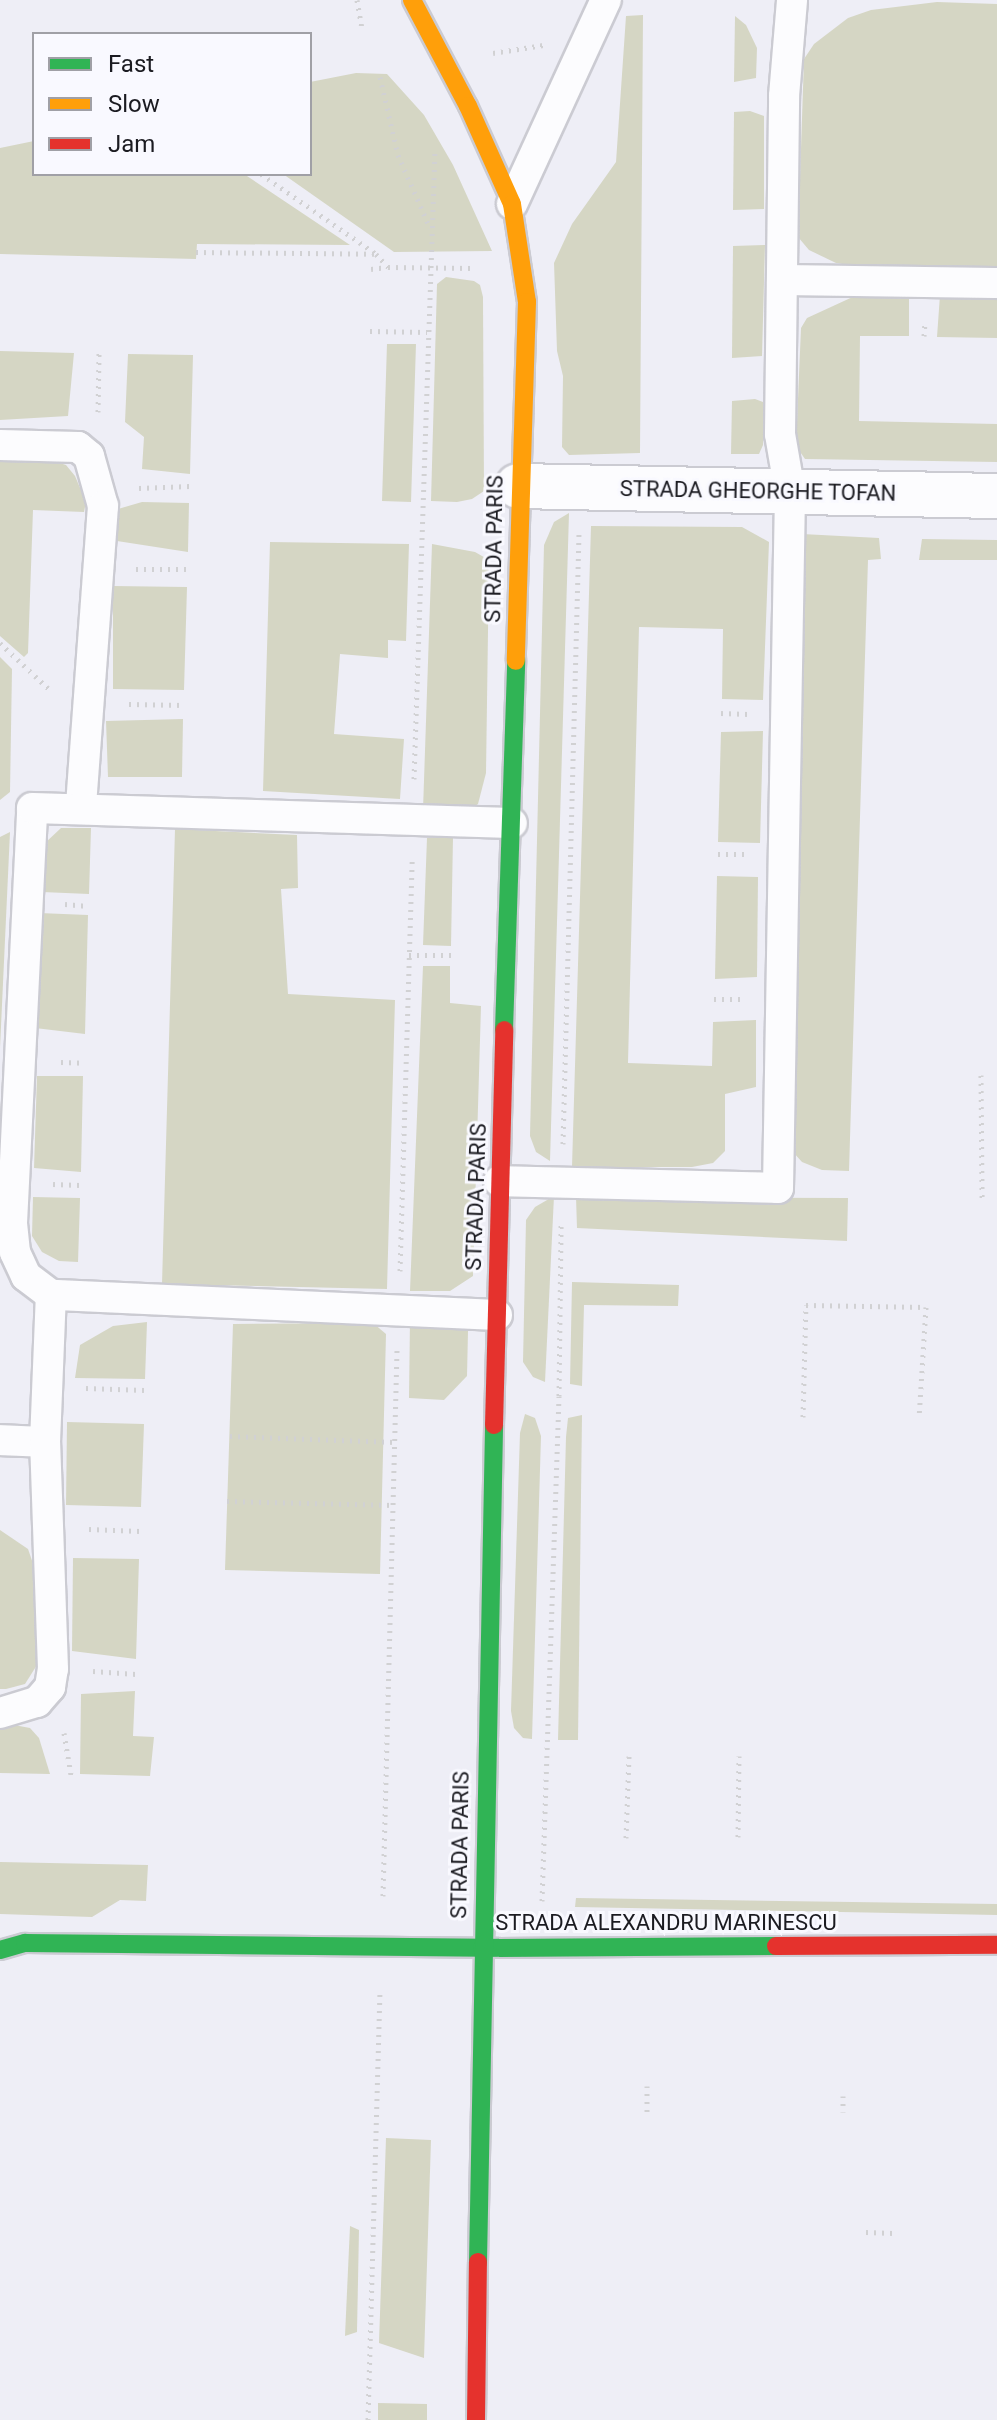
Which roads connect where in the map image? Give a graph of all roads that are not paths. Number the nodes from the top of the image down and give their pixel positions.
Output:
1 (412, 0) edge
2 (606, 0) edge
3 (792, 0) edge
4 (512, 204) junction
5 (782, 280) junction
6 (997, 283) edge
7 (0, 445) edge
8 (518, 486) junction
9 (790, 492) junction
10 (997, 496) edge
11 (81, 808) junction
12 (512, 823) junction
13 (499, 1181) junction
14 (51, 1295) junction
15 (497, 1315) junction
16 (0, 1440) edge
17 (45, 1442) junction
18 (0, 1713) edge
19 (997, 1945) edge
20 (482, 1948) junction
21 (0, 1950) edge
22 (476, 2420) edge

1 - 4 street, STRADA PARIS
2 - 4 lane
3 - 5 lane
4 - 8 street, STRADA PARIS
5 - 6 lane
5 - 9 lane
7 - 11 lane
8 - 9 street, STRADA GHEORGHE TOFAN
8 - 12 street, STRADA PARIS
9 - 10 street, STRADA GHEORGHE TOFAN
9 - 13 lane
11 - 12 lane
11 - 14 lane
12 - 13 street, STRADA PARIS
13 - 15 street, STRADA PARIS
14 - 15 lane
14 - 17 lane
15 - 20 street, STRADA PARIS
16 - 17 lane
17 - 18 lane
19 - 20 street, STRADA ALEXANDRU MARINESCU
20 - 21 street, STRADA ALEXANDRU MARINESCU
20 - 22 street, STRADA PARIS

